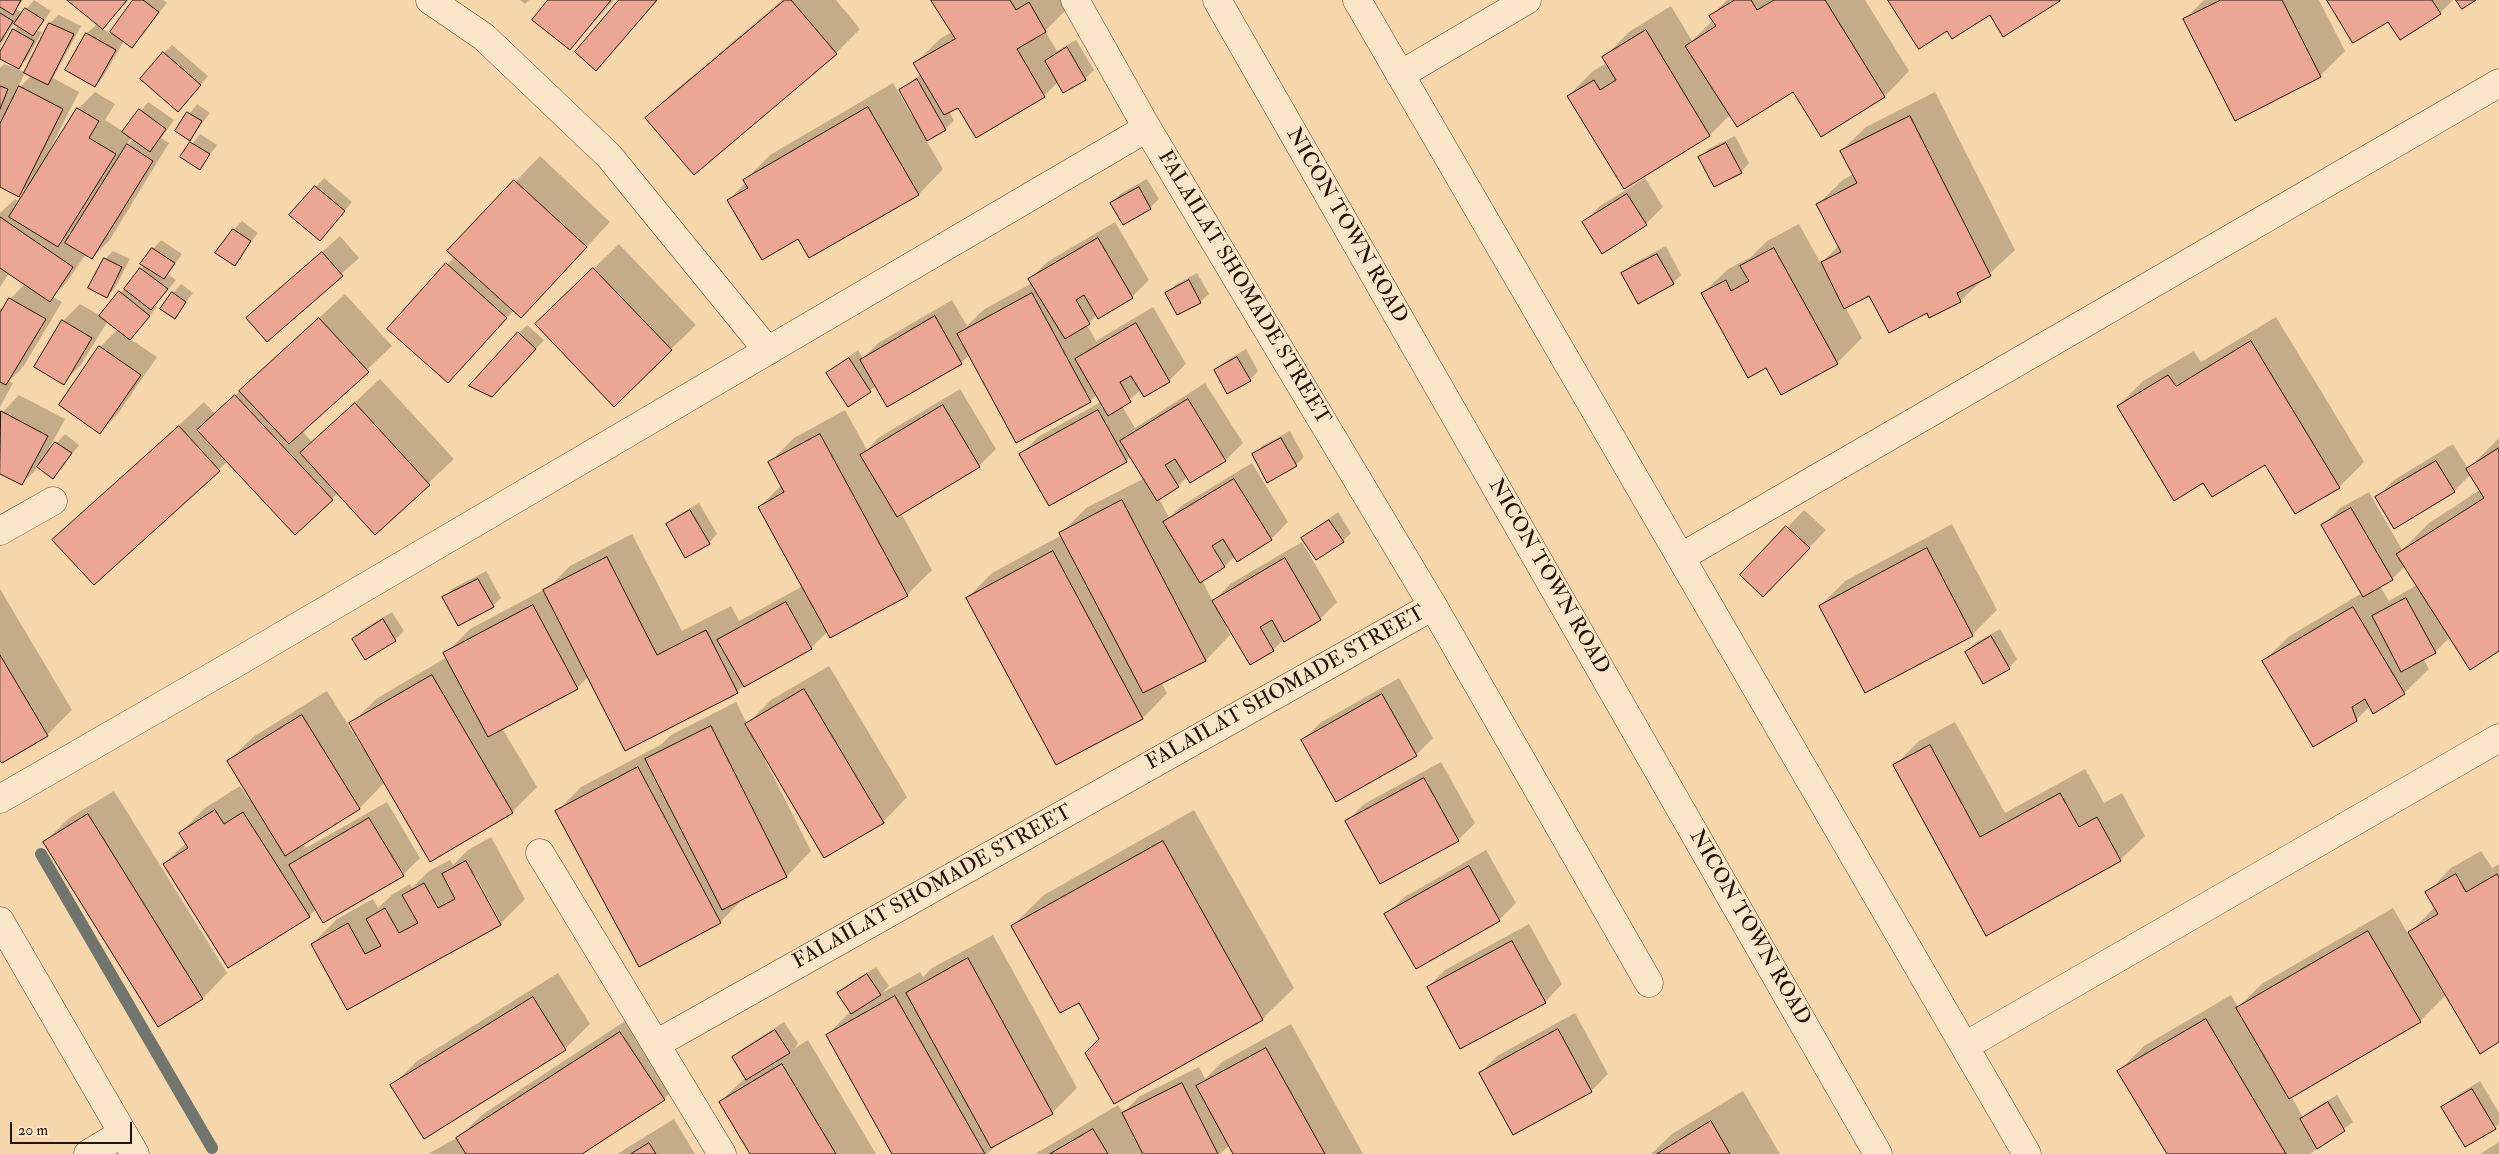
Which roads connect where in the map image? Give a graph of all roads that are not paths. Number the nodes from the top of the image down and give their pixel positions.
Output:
1 (430, 0) edge
2 (1075, 0) edge
3 (1217, 0) edge
4 (1356, 0) edge
5 (1527, 0) edge
6 (1400, 75) junction
7 (2499, 83) edge
8 (1147, 128) junction
9 (768, 351) junction
10 (53, 501) dead end
11 (0, 531) edge
12 (1681, 557) junction
13 (1433, 606) junction
14 (2499, 738) edge
15 (0, 799) edge
16 (540, 853) dead end
17 (0, 921) edge
18 (1649, 983) dead end
19 (656, 1044) junction
20 (1965, 1046) junction
21 (129, 1143) edge
22 (88, 1154) edge
23 (722, 1154) edge
24 (1878, 1154) edge
25 (2027, 1154) edge

1 - 9 street
2 - 8 street, FALAILAT SHOMADE STREET
3 - 24 street, NICON TOWN ROAD
4 - 6 street
5 - 6 street
6 - 12 street
7 - 12 street
8 - 9 street
8 - 13 street, FALAILAT SHOMADE STREET
9 - 15 street
10 - 11 street
12 - 20 street
13 - 18 street
13 - 19 street, FALAILAT SHOMADE STREET
14 - 20 street
16 - 19 street
17 - 21 street
19 - 23 street
20 - 25 street
21 - 22 street

